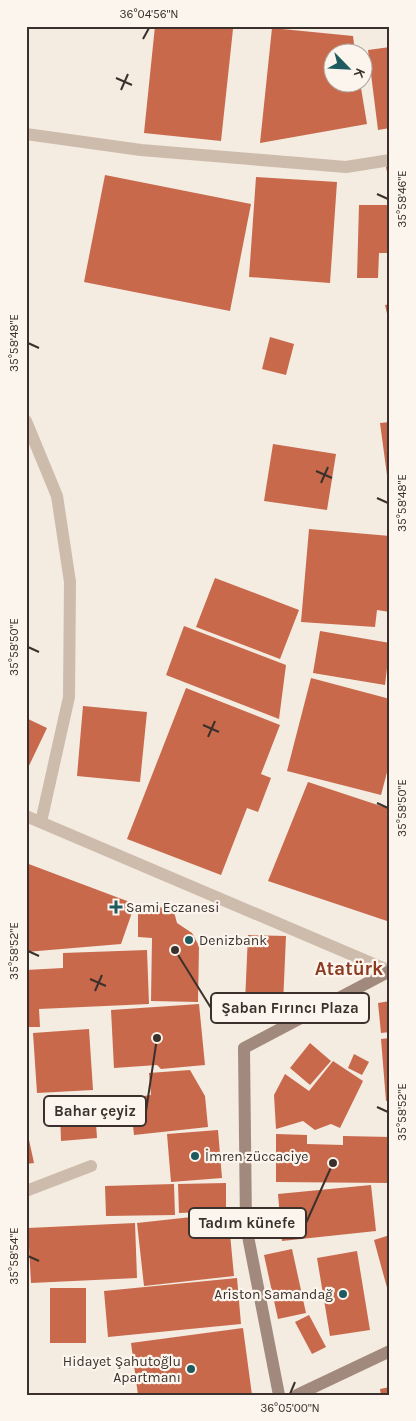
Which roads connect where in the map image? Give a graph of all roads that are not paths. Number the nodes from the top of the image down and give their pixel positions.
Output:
1 (26, 134) edge
2 (390, 160) edge
3 (26, 421) edge
4 (26, 816) edge
5 (42, 822) junction
6 (390, 971) edge
7 (91, 1166) dead end
8 (26, 1192) edge
9 (390, 1352) edge
10 (279, 1395) edge
11 (297, 1395) edge

1 - 2 street
3 - 5 street
4 - 5 street
5 - 6 street
6 - 10 street
7 - 8 street
9 - 11 street

